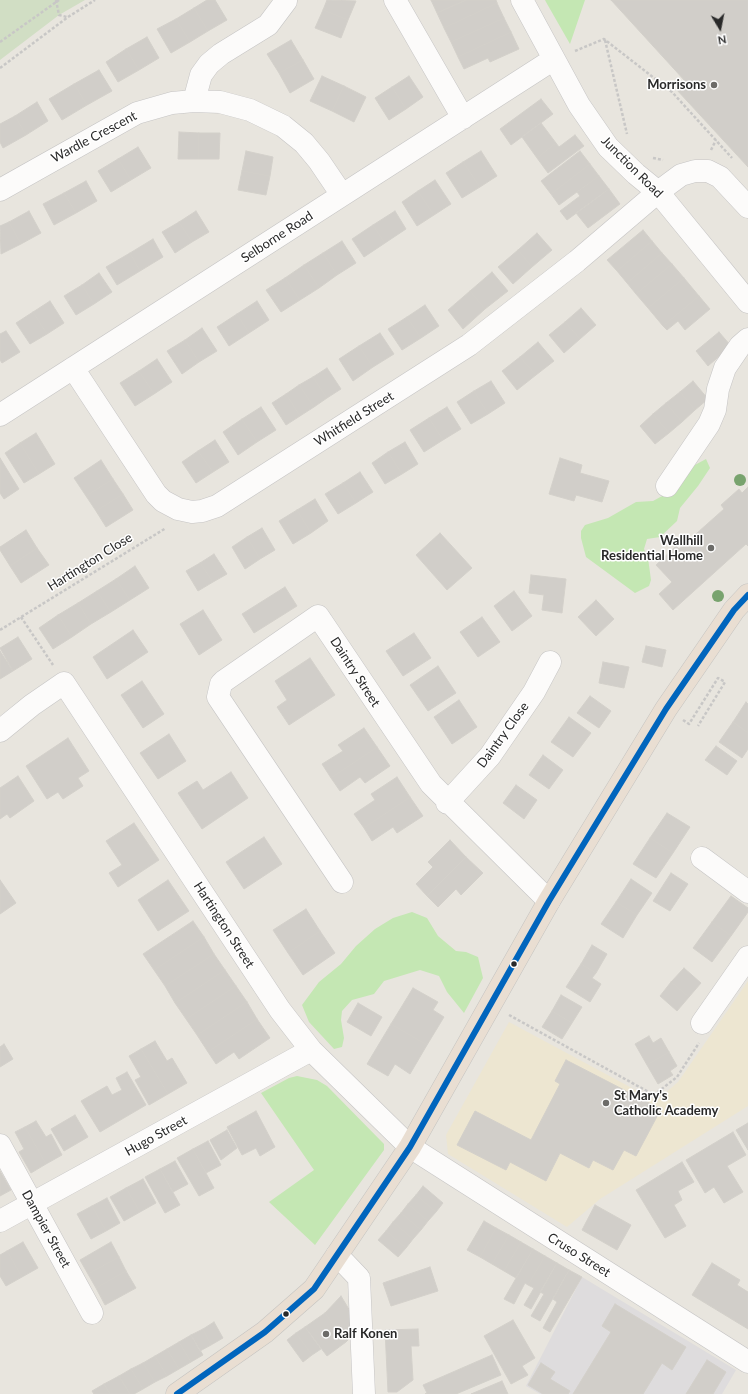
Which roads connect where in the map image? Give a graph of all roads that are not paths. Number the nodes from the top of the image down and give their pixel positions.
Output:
1 (395, 0) edge
2 (522, 0) edge
3 (286, 1) edge
4 (554, 59) junction
5 (194, 101) junction
6 (463, 118) junction
7 (0, 190) edge
8 (658, 192) junction
9 (342, 195) junction
10 (748, 207) edge
11 (748, 302) edge
12 (748, 339) edge
13 (73, 368) junction
14 (0, 415) edge
15 (667, 486) dead end
16 (748, 594) edge
17 (550, 662) dead end
18 (0, 731) edge
19 (447, 802) junction
20 (702, 858) dead end
21 (342, 882) dead end
22 (748, 892) edge
23 (549, 901) junction
24 (748, 958) edge
25 (702, 1023) road end
26 (311, 1050) junction
27 (0, 1146) edge
28 (410, 1147) junction
29 (32, 1203) junction
30 (0, 1221) edge
31 (337, 1255) junction
32 (92, 1313) dead end
33 (748, 1362) edge
34 (177, 1394) edge
35 (364, 1394) edge

1 - 6 street
2 - 4 street, Junction Road
3 - 5 street
4 - 6 street, Selborne Road
4 - 8 street, Junction Road
5 - 7 street, Wardle Crescent
5 - 9 street, Wardle Crescent
6 - 9 street, Selborne Road
8 - 10 street, Whitfield Street
8 - 11 street, Junction Road
8 - 13 street, Whitfield Street
9 - 13 street, Selborne Road
12 - 15 street
13 - 14 street, Selborne Road
16 - 23 highway
17 - 19 street, Daintry Close
18 - 26 street, Hartington Street
19 - 21 street, Daintry Street
19 - 23 street, Daintry Street
20 - 22 street
23 - 28 highway
24 - 25 street
26 - 28 street, Hartington Street
26 - 29 street, Hugo Street
27 - 29 street, Dampier Street
28 - 31 highway
28 - 33 street, Cruso Street
29 - 30 street, Hugo Street
29 - 32 street, Dampier Street
31 - 34 highway
31 - 35 street

